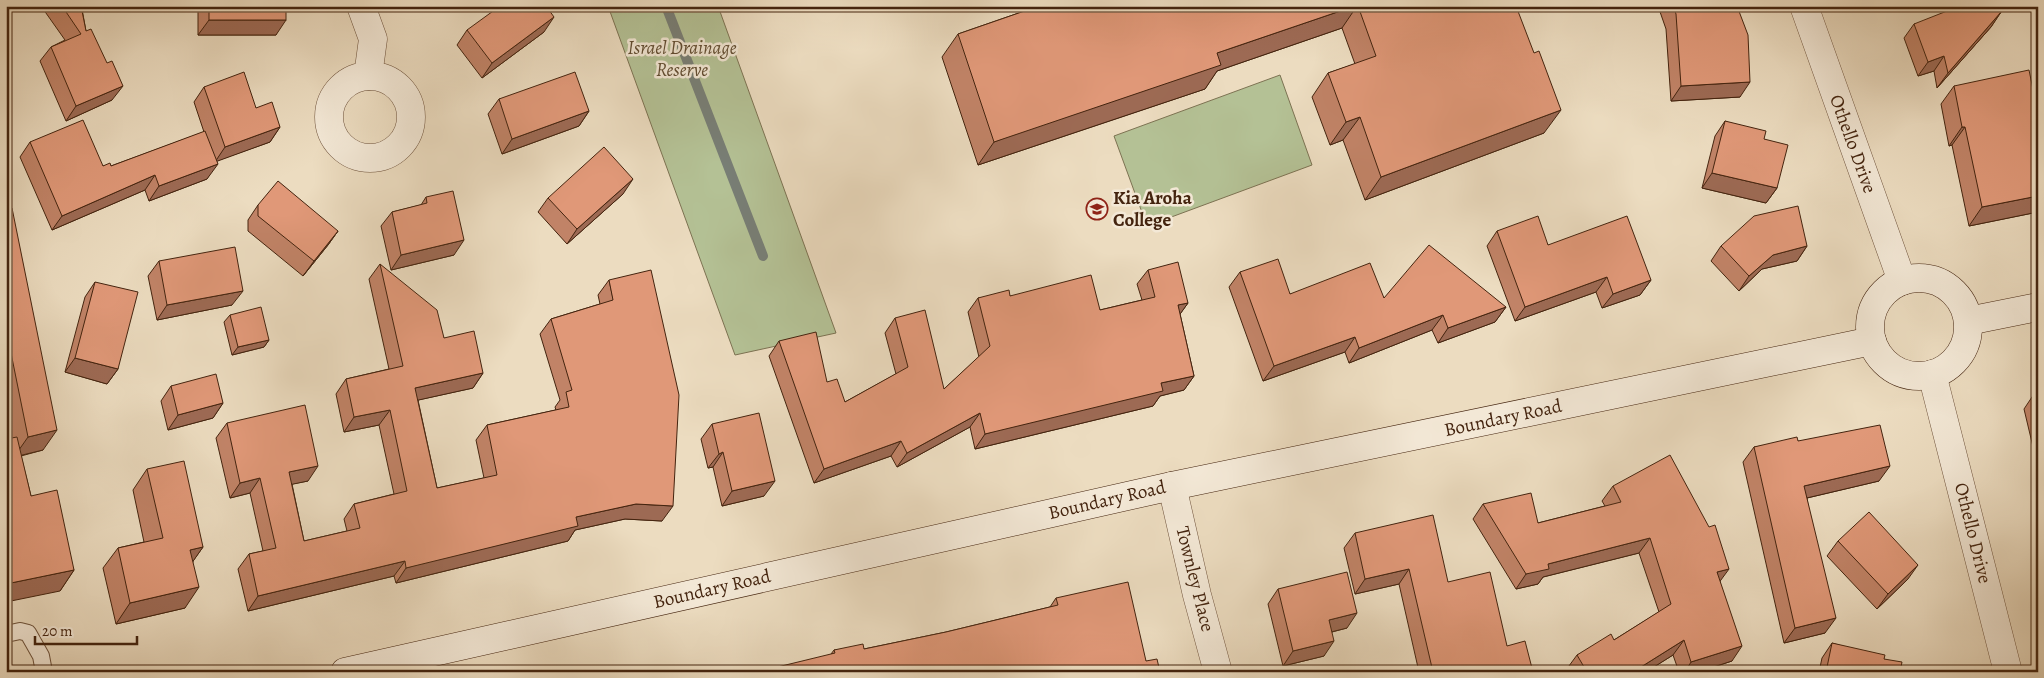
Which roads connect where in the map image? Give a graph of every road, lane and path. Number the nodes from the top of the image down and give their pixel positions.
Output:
1 (361, 6) edge
2 (1804, 6) edge
3 (368, 76) dead end
4 (1902, 281) junction
5 (2038, 307) edge
6 (1968, 321) junction
7 (1872, 342) junction
8 (1932, 374) junction
9 (1172, 486) junction
10 (6, 634) edge
11 (1998, 634) junction
12 (44, 672) edge
13 (345, 672) edge
14 (1218, 672) edge
15 (2008, 672) edge
16 (2027, 672) edge

1 - 3 main road
2 - 4 main road, Othello Drive
4 - 6 main road
4 - 7 main road
5 - 6 main road
6 - 8 main road
7 - 8 main road
7 - 9 main road, Boundary Road
8 - 11 main road, Othello Drive
9 - 13 main road, Boundary Road
9 - 14 main road, Townley Place
10 - 12 lane
11 - 15 main road, Othello Drive
11 - 16 main road, Othello Drive

